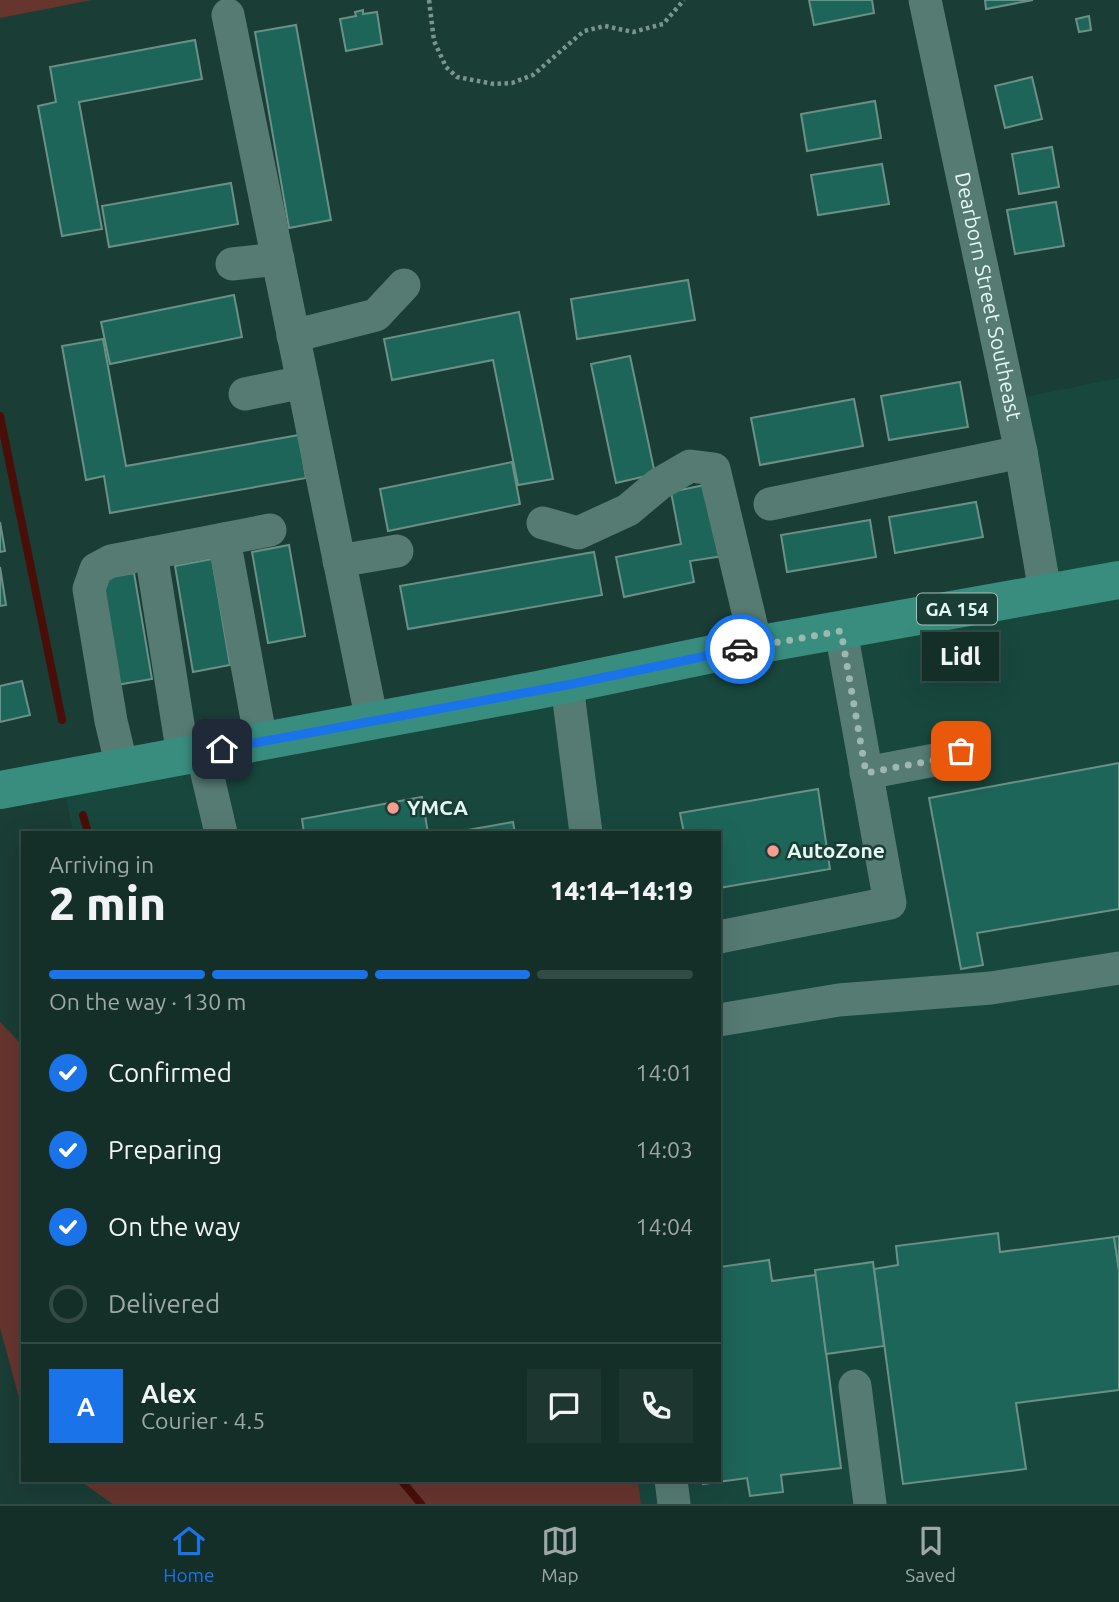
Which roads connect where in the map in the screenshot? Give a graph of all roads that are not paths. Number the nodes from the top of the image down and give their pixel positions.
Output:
1 (925, 0) edge
2 (228, 15) dead end
3 (278, 259) junction
4 (232, 264) dead end
5 (404, 285) dead end
6 (293, 336) junction
7 (303, 382) junction
8 (245, 394) dead end
9 (1021, 452) junction
10 (770, 504) dead end
11 (543, 523) dead end
12 (270, 530) dead end
13 (225, 539) junction
14 (397, 551) dead end
15 (151, 553) junction
16 (339, 561) junction
17 (1119, 580) edge
18 (1045, 592) junction
19 (841, 631) junction
20 (756, 645) junction
21 (567, 685) junction
22 (372, 721) junction
23 (261, 741) junction
24 (974, 741) dead end
25 (192, 754) junction
26 (122, 768) junction
27 (866, 773) junction
28 (0, 790) edge
29 (220, 831) edge
30 (586, 831) edge
31 (721, 937) edge
32 (1119, 968) edge
33 (721, 1020) edge
34 (855, 1386) dead end
35 (671, 1482) edge
36 (674, 1504) edge
37 (870, 1504) edge

1 - 9 street, Dearborn Street Southeast
2 - 3 street
3 - 4 street
3 - 6 street
5 - 6 street
6 - 7 street
7 - 8 street
7 - 16 street
9 - 10 street
9 - 18 street, Dearborn Street Southeast
11 - 20 street
12 - 13 street
13 - 15 street
13 - 23 street
14 - 16 street
15 - 25 street
15 - 26 street
16 - 22 street
17 - 18 main road, GA 154
18 - 19 main road, GA 154
19 - 20 main road, GA 154
19 - 27 street
20 - 21 main road, GA 154
21 - 22 main road, GA 154
21 - 30 street
22 - 23 main road, GA 154
23 - 25 main road, GA 154
24 - 27 street
25 - 26 main road, GA 154
25 - 29 street
26 - 28 main road, GA 154
27 - 31 street
32 - 33 street
34 - 37 street
35 - 36 street

